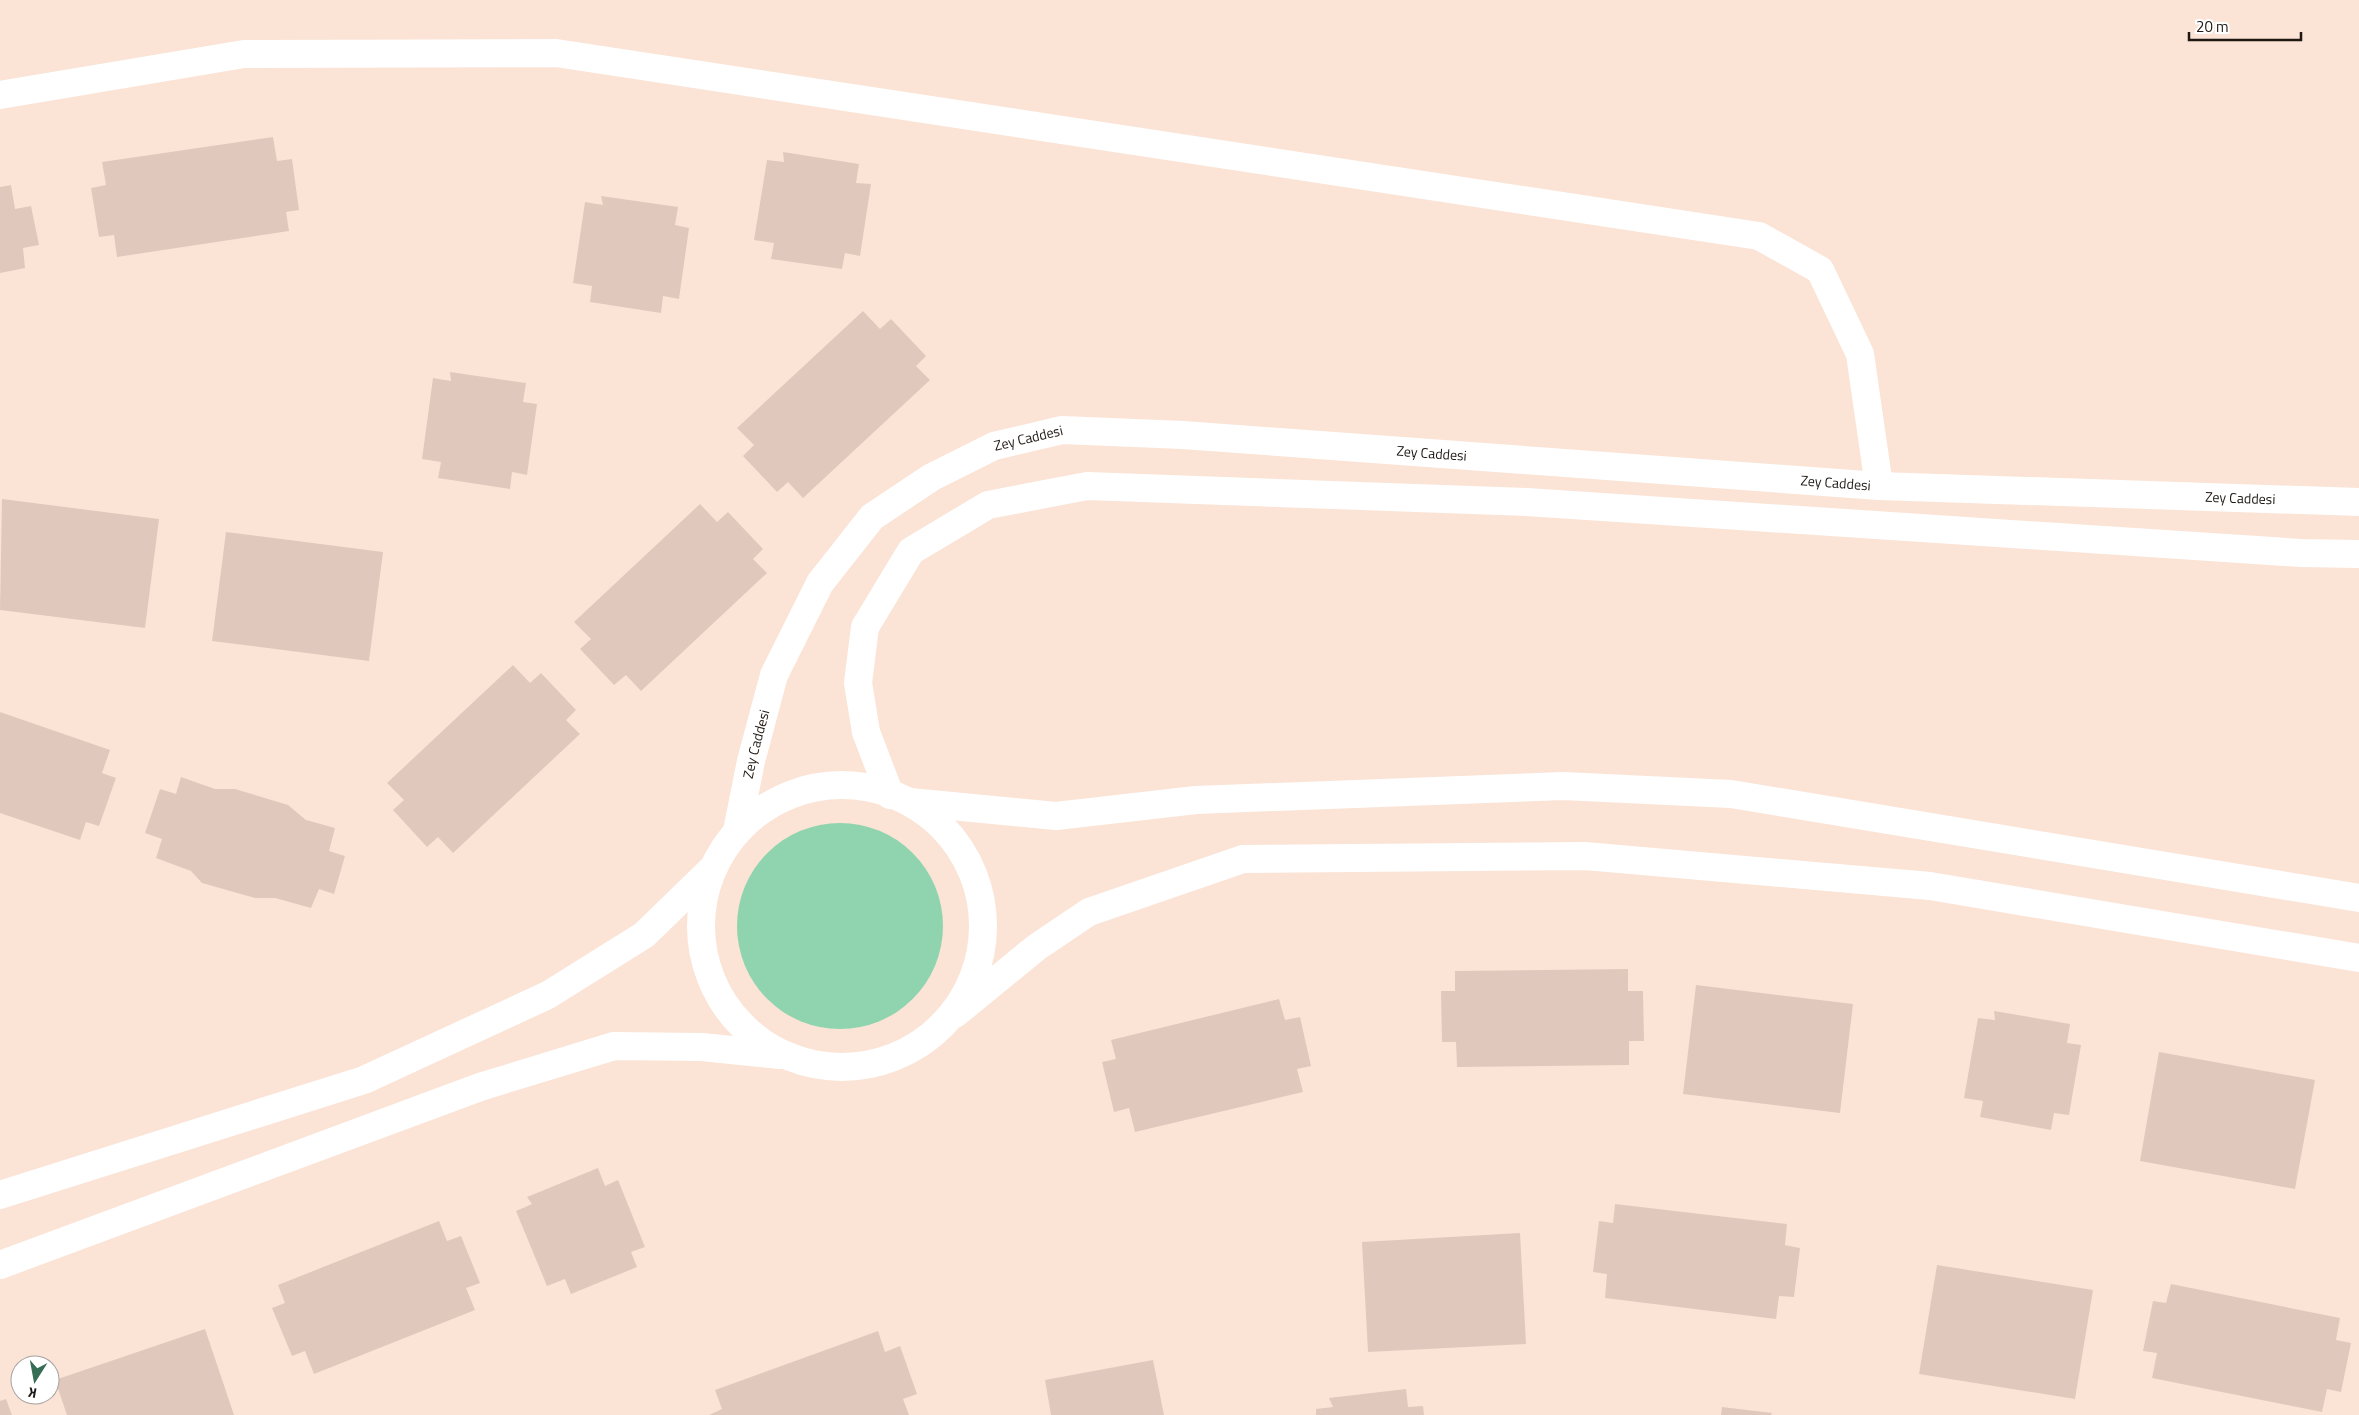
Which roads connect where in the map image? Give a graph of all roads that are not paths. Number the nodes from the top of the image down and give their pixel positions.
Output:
1 (0, 95) edge
2 (1880, 486) junction
3 (2359, 502) edge
4 (2359, 554) edge
5 (900, 798) junction
6 (737, 830) junction
7 (713, 868) junction
8 (2359, 898) edge
9 (2359, 958) edge
10 (954, 1014) junction
11 (784, 1055) junction
12 (0, 1195) edge
13 (0, 1265) edge

1 - 2 street
2 - 3 street, Zey Caddesi
2 - 6 street, Zey Caddesi
4 - 5 street
5 - 6 street
5 - 8 street
5 - 10 street
6 - 7 street
7 - 11 street
7 - 12 street
9 - 10 street
10 - 11 street
11 - 13 street

